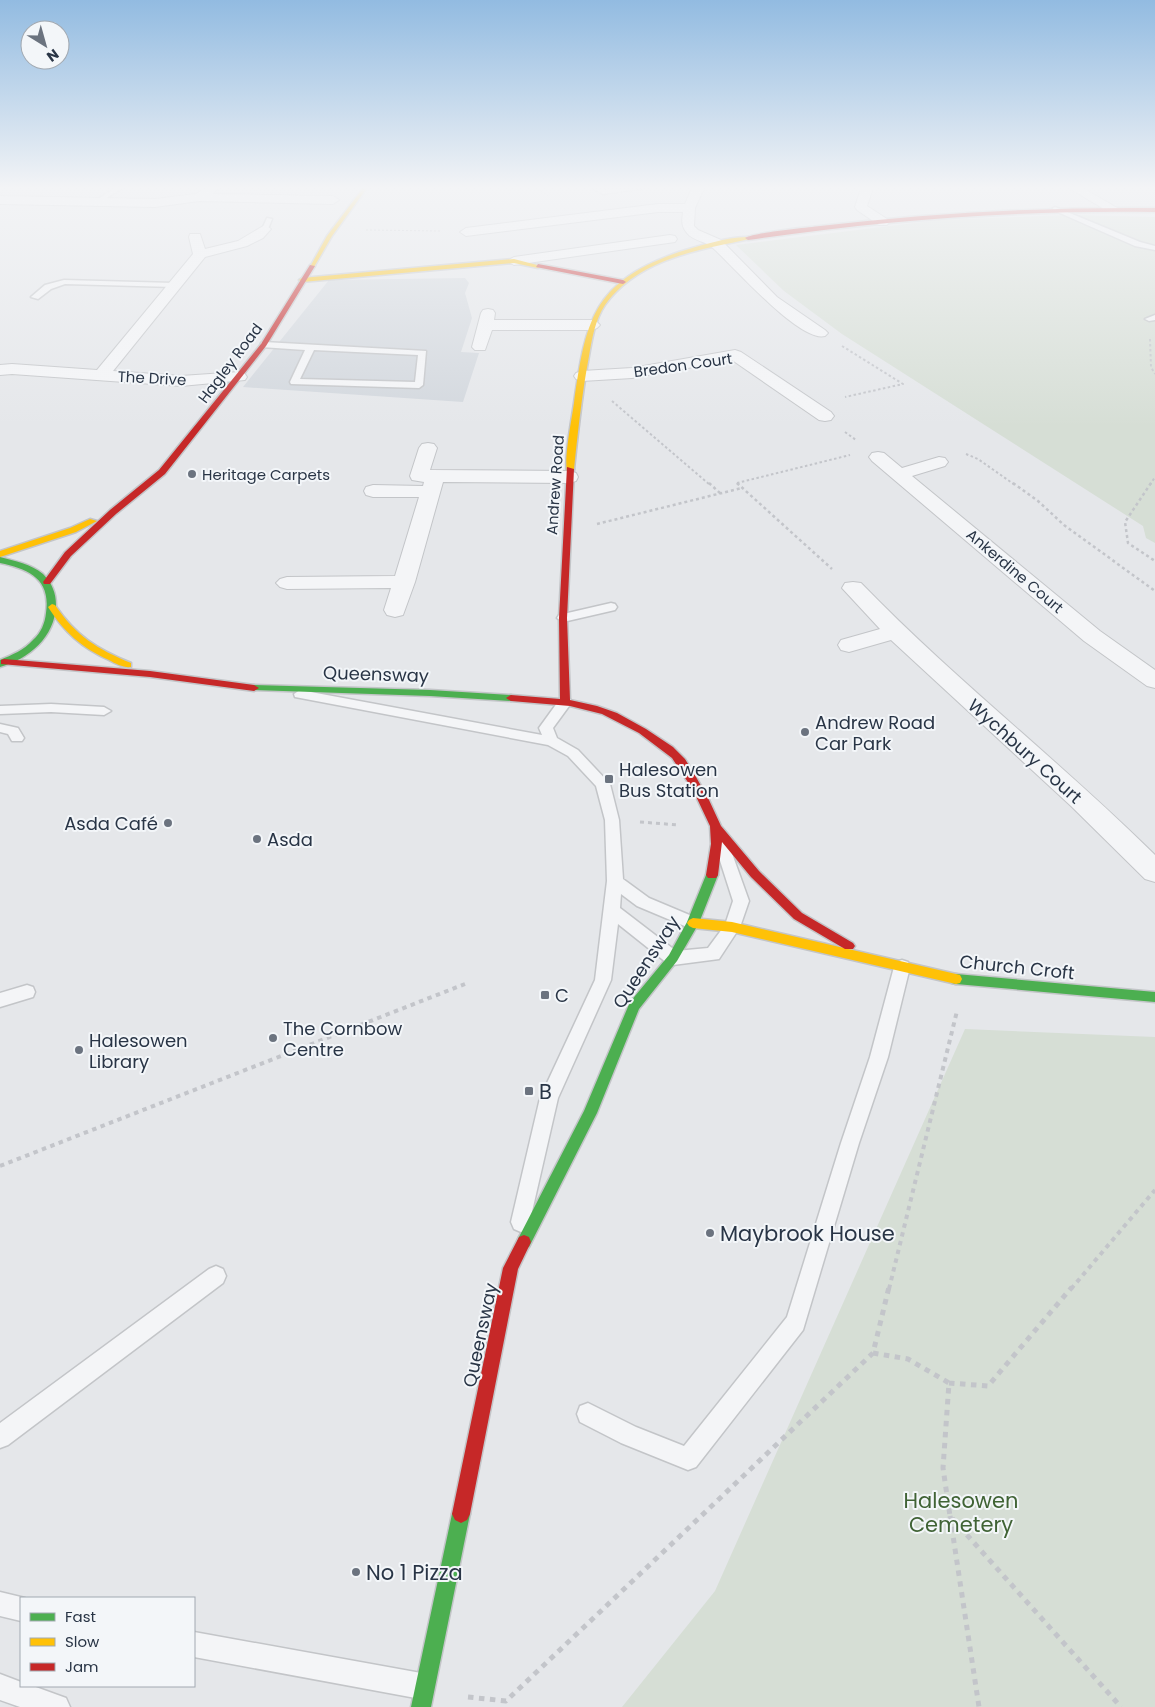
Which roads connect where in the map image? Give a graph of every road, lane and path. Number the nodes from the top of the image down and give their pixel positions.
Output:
1 (189, 268) edge
2 (310, 268) edge
3 (440, 268) edge
4 (557, 268) edge
5 (650, 268) edge
6 (740, 268) edge
7 (302, 280) junction
8 (623, 282) junction
9 (174, 285) junction
10 (35, 297) dead end
11 (1152, 318) edge
12 (592, 325) junction
13 (820, 332) joint
14 (264, 345) junction
15 (311, 347) junction
16 (480, 347) dead end
17 (0, 370) edge
18 (1155, 374) edge
19 (102, 375) junction
20 (582, 376) junction
21 (239, 377) junction
22 (836, 399) joint
23 (810, 406) junction
24 (825, 416) joint
25 (428, 448) dead end
26 (874, 453) junction
27 (939, 462) joint
28 (900, 474) junction
29 (570, 477) junction
30 (1155, 477) edge
31 (433, 484) junction
32 (742, 488) junction
33 (373, 491) dead end
34 (720, 493) junction
35 (113, 512) junction
36 (567, 532) junction
37 (0, 554) edge
38 (0, 560) edge
39 (1155, 561) edge
40 (47, 582) junction
41 (404, 582) junction
42 (287, 583) dead end
43 (853, 588) joint
44 (1155, 591) edge
45 (611, 606) dead end
46 (52, 607) junction
47 (395, 610) dead end
48 (563, 618) junction
49 (894, 632) junction
50 (849, 645) dead end
51 (2, 663) edge
52 (150, 674) junction
53 (1155, 681) edge
54 (279, 689) junction
55 (565, 702) junction
56 (0, 710) edge
57 (104, 711) dead end
58 (0, 728) edge
59 (17, 738) dead end
60 (552, 741) junction
61 (612, 820) junction
62 (715, 827) junction
63 (1155, 872) edge
64 (615, 881) junction
65 (611, 910) junction
66 (693, 923) junction
67 (732, 927) junction
68 (673, 958) junction
69 (876, 961) junction
70 (902, 967) junction
71 (465, 984) dead end
72 (28, 992) dead end
73 (1155, 997) edge
74 (0, 1000) edge
75 (0, 1166) edge
76 (1155, 1190) edge
77 (511, 1268) junction
78 (216, 1276) dead end
79 (873, 1353) dead end
80 (949, 1383) junction
81 (588, 1414) dead end
82 (0, 1437) edge
83 (950, 1516) junction
84 (0, 1604) edge
85 (20, 1609) edge
86 (195, 1644) edge
87 (0, 1687) edge
88 (423, 1697) edge
89 (506, 1701) dead end
90 (57, 1707) edge
91 (502, 1707) edge
92 (979, 1707) edge
93 (1122, 1707) edge

1 - 9 street, The Drive
2 - 7 main road, Hagley Road
3 - 7 main road
4 - 8 main road
5 - 8 main road, Andrew Road
6 - 13 street
7 - 14 main road, Hagley Road
8 - 12 main road, Andrew Road
9 - 10 lane
9 - 19 street, The Drive
11 - 18 path
12 - 16 street
12 - 20 main road, Andrew Road
13 - 22 path
14 - 15 lane
14 - 21 main road, Hagley Road
15 - 15 lane
17 - 19 street
19 - 21 street, The Drive
20 - 23 street, Bredon Court
20 - 29 main road, Andrew Road
20 - 34 path
21 - 35 main road, Hagley Road
22 - 23 street
23 - 24 street, Bredon Court
24 - 26 path
25 - 31 street
26 - 28 street, Ankerdine Court
26 - 32 path
27 - 28 street
27 - 44 path
28 - 53 street, Ankerdine Court
29 - 31 street
29 - 36 main road, Andrew Road
30 - 39 path
31 - 33 street
31 - 41 street
32 - 34 path
32 - 43 path
34 - 36 path
35 - 37 main road, Hagley Road
35 - 40 main road, Hagley Road
36 - 48 main road, Andrew Road
38 - 40 main road
40 - 46 main road
41 - 42 street
41 - 47 street
43 - 49 street, Wychbury Court
45 - 48 lane
46 - 51 main road
46 - 52 main road, Queensway
48 - 55 main road, Andrew Road
49 - 50 street
49 - 63 street, Wychbury Court
51 - 52 main road, Queensway
52 - 54 main road, Queensway
54 - 55 main road, Queensway
54 - 60 lane
55 - 60 lane
55 - 62 main road, Queensway
56 - 57 lane
58 - 59 lane
60 - 61 lane
61 - 62 path
61 - 64 lane
62 - 66 main road, Queensway
62 - 67 lane
62 - 69 main road, Church Croft
64 - 65 lane
64 - 66 lane
65 - 68 lane
65 - 77 lane
66 - 67 main road, Church Croft
66 - 68 main road, Queensway
67 - 68 lane
67 - 69 main road, Church Croft
68 - 77 main road, Queensway
69 - 70 main road, Church Croft
70 - 73 main road, Church Croft
70 - 81 lane
71 - 75 path
72 - 74 lane
76 - 80 path
77 - 88 main road, Queensway
78 - 82 lane
79 - 80 path
80 - 83 path
83 - 92 path
83 - 93 path
84 - 85 lane
86 - 88 lane
87 - 90 lane
89 - 91 path

